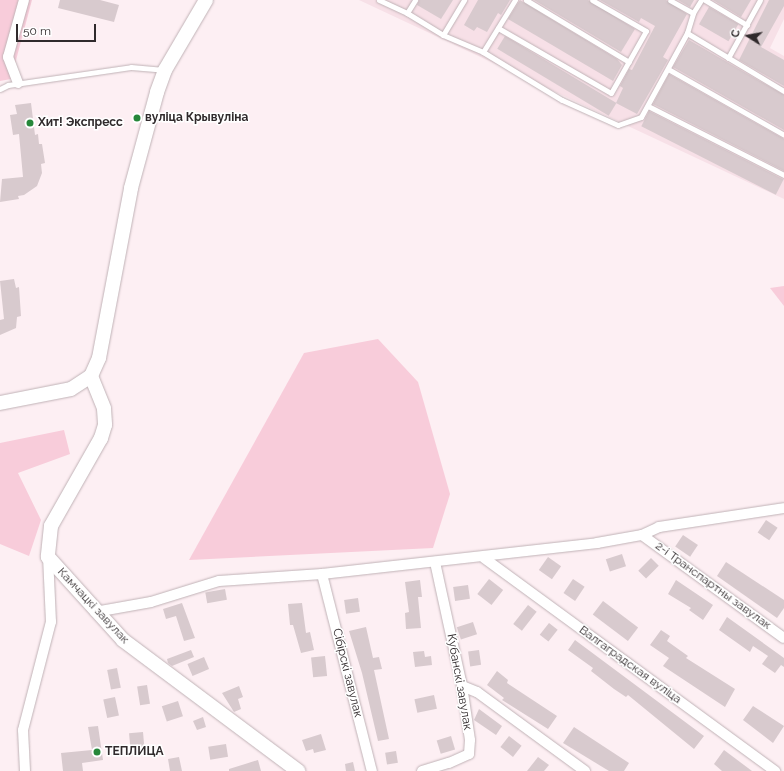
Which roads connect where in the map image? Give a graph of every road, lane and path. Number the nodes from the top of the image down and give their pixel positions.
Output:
1 (24, 0) edge
2 (206, 0) edge
3 (379, 0) edge
4 (415, 0) edge
5 (464, 0) edge
6 (515, 0) edge
7 (526, 0) edge
8 (592, 0) edge
9 (670, 0) edge
10 (701, 0) edge
11 (705, 0) edge
12 (760, 0) edge
13 (407, 13) junction
14 (693, 13) junction
15 (746, 24) junction
16 (498, 28) junction
17 (687, 33) junction
18 (443, 36) junction
19 (483, 52) junction
20 (728, 58) junction
21 (629, 62) junction
22 (668, 69) junction
23 (165, 70) junction
24 (18, 83) junction
25 (0, 89) edge
26 (784, 91) edge
27 (648, 106) junction
28 (784, 135) edge
29 (784, 175) edge
30 (91, 376) junction
31 (0, 404) edge
32 (784, 508) edge
33 (642, 535) junction
34 (48, 557) junction
35 (484, 558) junction
36 (435, 562) junction
37 (322, 574) junction
38 (95, 612) junction
39 (784, 638) edge
40 (462, 686) junction
41 (25, 771) edge
42 (298, 771) edge
43 (372, 771) edge
44 (422, 771) edge
45 (585, 771) edge
46 (775, 771) edge

1 - 24 street
2 - 23 main road
3 - 13 lane
4 - 13 lane
5 - 18 lane
6 - 16 lane
7 - 21 lane
8 - 21 lane
9 - 14 lane
10 - 14 lane
11 - 15 lane
12 - 15 lane
13 - 18 lane
14 - 17 lane
15 - 20 lane
16 - 19 lane
16 - 21 lane
17 - 20 lane
17 - 22 lane
18 - 19 lane
19 - 27 lane
20 - 26 lane
22 - 27 lane
22 - 28 lane
23 - 24 lane
23 - 30 main road
24 - 25 lane
27 - 29 lane
30 - 31 main road
30 - 34 main road, Камчацкі завулак
32 - 33 street
33 - 35 street
33 - 39 street, 2-і Транспартны завулак
34 - 38 main road, Камчацкі завулак
34 - 41 street
35 - 36 street
35 - 46 street, Валгаградская вуліца
36 - 37 street
36 - 40 street, Кубанскі завулак
37 - 38 street
37 - 43 street, Сібірскі завулак
38 - 42 main road, Камчацкі завулак
40 - 44 street, Кубанскі завулак
40 - 45 street

